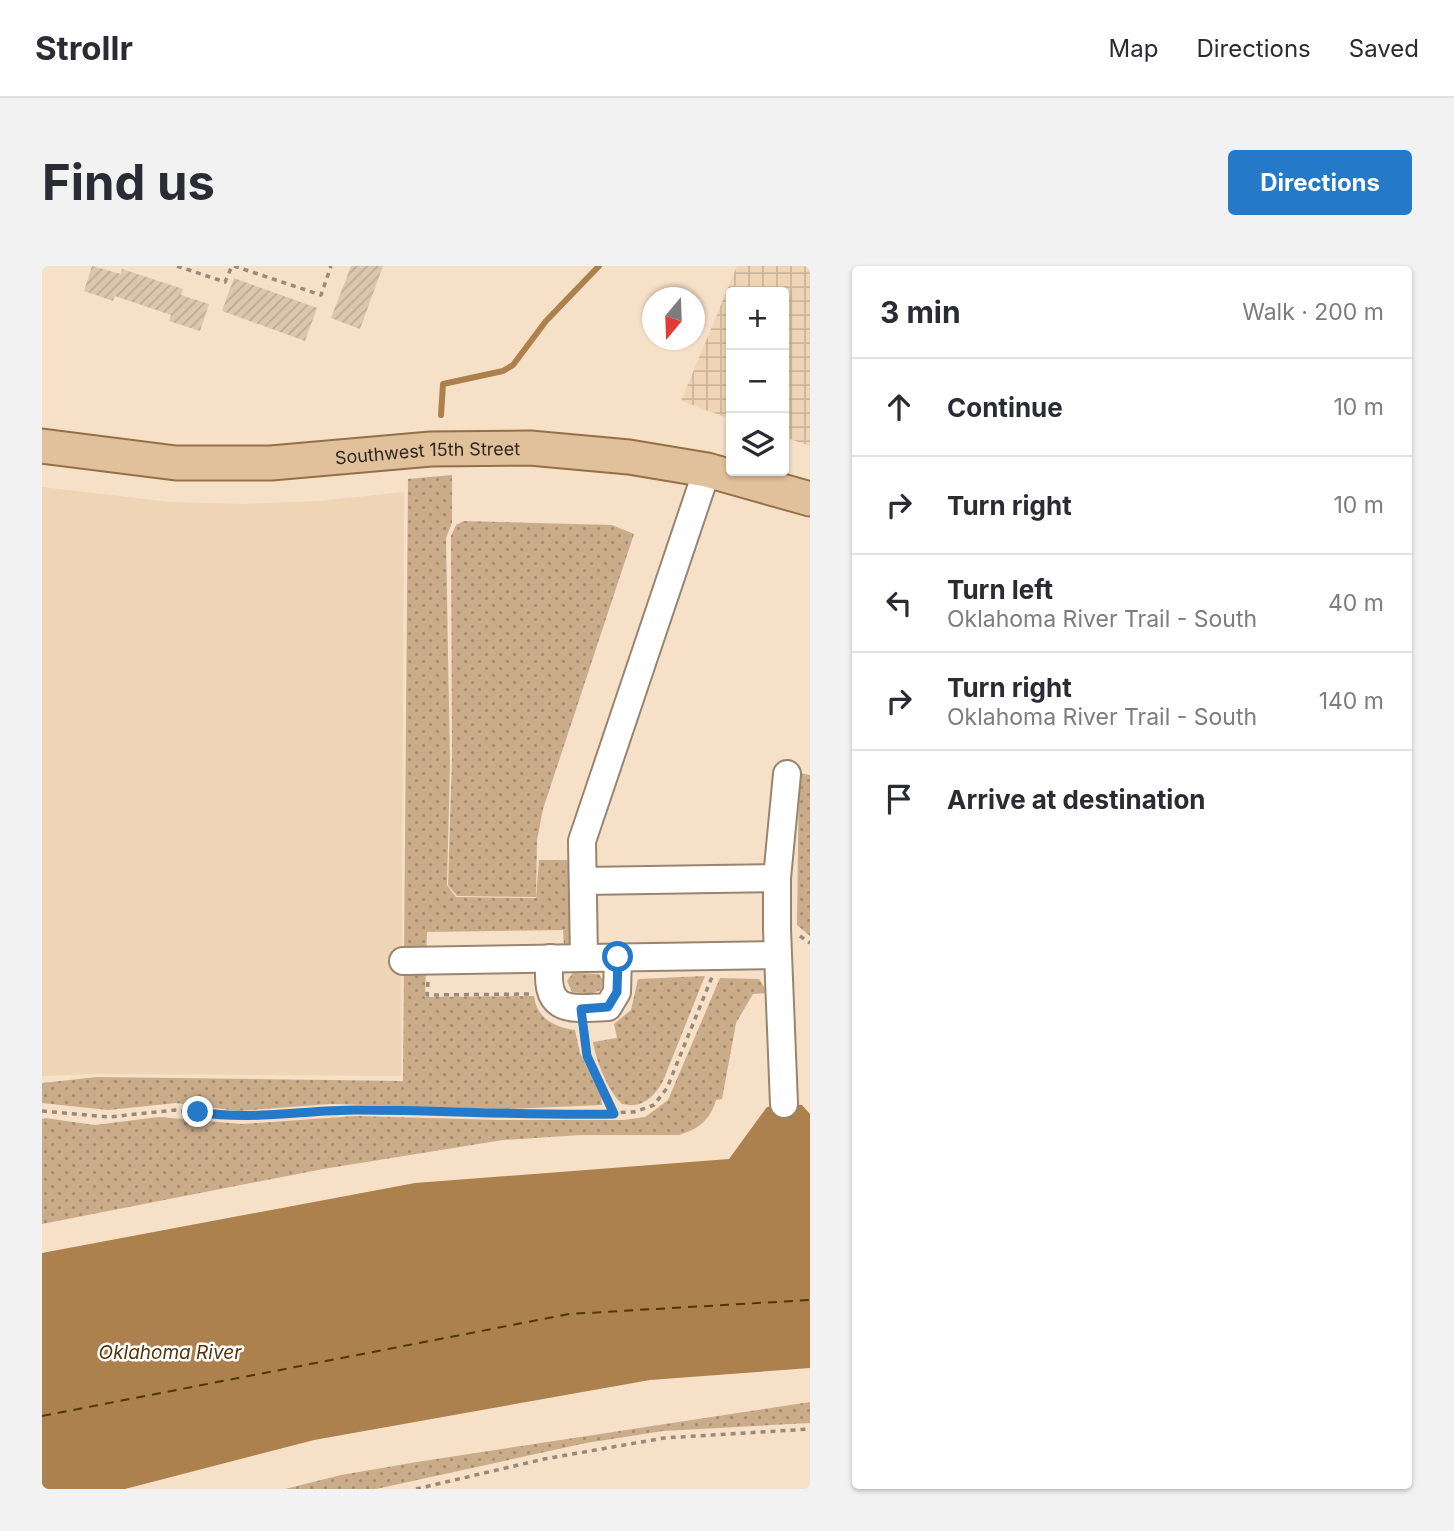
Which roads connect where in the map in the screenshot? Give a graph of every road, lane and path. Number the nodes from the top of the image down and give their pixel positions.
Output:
1 (177, 266) edge
2 (233, 266) edge
3 (331, 266) edge
4 (42, 446) edge
5 (708, 470) junction
6 (810, 499) edge
7 (787, 774) dead end
8 (778, 878) junction
9 (583, 881) junction
10 (720, 955) junction
11 (777, 955) junction
12 (618, 957) junction
13 (550, 958) junction
14 (584, 958) junction
15 (403, 961) dead end
16 (581, 1009) junction
17 (784, 1104) dead end
18 (43, 1111) edge
19 (614, 1114) junction
20 (810, 1429) edge
21 (416, 1489) edge

1 - 2 path
2 - 3 path
4 - 5 main road, Southwest 15th Street
5 - 6 main road, Southwest 15th Street
5 - 9 lane
7 - 8 lane
8 - 9 lane
8 - 11 lane
9 - 14 lane
10 - 11 lane
10 - 12 lane
10 - 19 path
11 - 17 lane
12 - 14 lane
12 - 16 lane
13 - 14 lane
13 - 15 lane
13 - 16 lane
16 - 19 path
18 - 19 path
20 - 21 path

